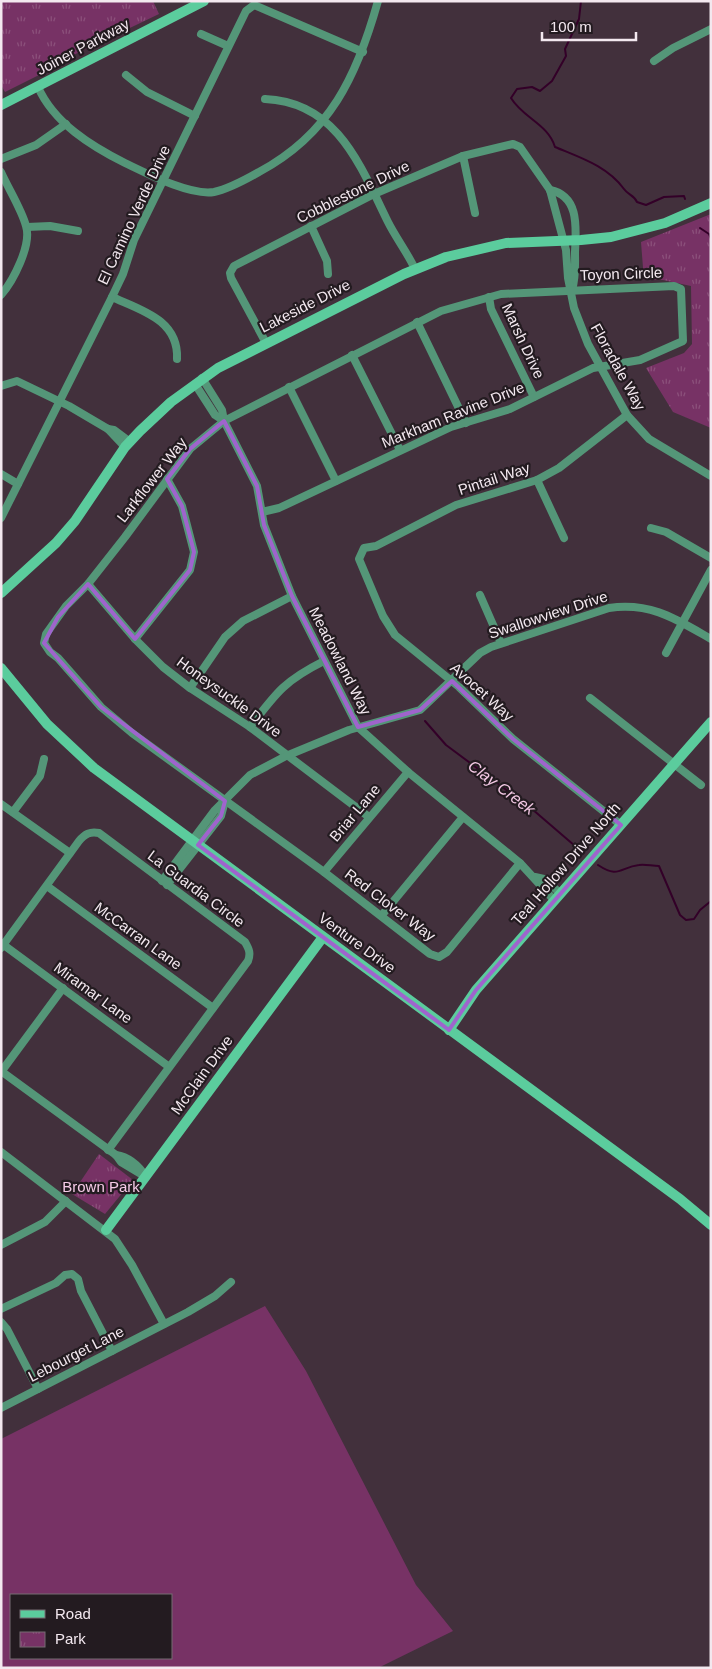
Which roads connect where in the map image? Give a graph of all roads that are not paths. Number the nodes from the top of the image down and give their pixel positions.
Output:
1 (204, 1) edge
2 (378, 1) edge
3 (711, 29) edge
4 (201, 34) dead end
5 (228, 46) junction
6 (363, 52) junction
7 (654, 61) dead end
8 (126, 74) dead end
9 (38, 87) junction
10 (265, 99) dead end
11 (1, 106) edge
12 (195, 116) junction
13 (324, 120) junction
14 (66, 124) junction
15 (464, 156) junction
16 (1, 160) edge
17 (1, 172) edge
18 (163, 182) junction
19 (550, 190) junction
20 (374, 194) junction
21 (711, 203) edge
22 (475, 213) dead end
23 (311, 226) junction
24 (27, 227) junction
25 (78, 232) dead end
26 (564, 240) junction
27 (576, 240) junction
28 (415, 269) junction
29 (328, 274) dead end
30 (572, 290) junction
31 (1, 295) edge
32 (112, 297) junction
33 (488, 297) junction
34 (417, 322) junction
35 (266, 343) junction
36 (352, 354) junction
37 (177, 359) dead end
38 (600, 366) junction
39 (198, 381) junction
40 (1, 386) edge
41 (289, 386) junction
42 (534, 397) junction
43 (60, 401) junction
44 (627, 415) junction
45 (224, 421) junction
46 (466, 423) junction
47 (127, 445) junction
48 (400, 450) junction
49 (1, 474) edge
50 (711, 476) edge
51 (167, 479) junction
52 (537, 480) junction
53 (336, 481) junction
54 (18, 484) junction
55 (262, 512) junction
56 (1, 518) edge
57 (651, 528) dead end
58 (564, 538) dead end
59 (360, 554) joint
60 (711, 558) edge
61 (711, 570) edge
62 (88, 584) junction
63 (1, 594) edge
64 (480, 595) dead end
65 (292, 596) junction
66 (682, 623) junction
67 (135, 639) junction
68 (711, 639) edge
69 (501, 643) junction
70 (666, 653) dead end
71 (324, 661) junction
72 (1, 668) edge
73 (452, 681) junction
74 (190, 688) junction
75 (590, 698) dead end
76 (711, 722) edge
77 (250, 727) junction
78 (358, 727) junction
79 (286, 756) junction
80 (44, 759) dead end
81 (674, 764) junction
82 (408, 772) junction
83 (701, 785) dead end
84 (225, 800) junction
85 (1, 804) edge
86 (14, 812) junction
87 (369, 817) junction
88 (463, 817) junction
89 (621, 825) junction
90 (195, 842) junction
91 (70, 853) junction
92 (520, 862) junction
93 (324, 872) junction
94 (165, 883) junction
95 (47, 886) junction
96 (558, 897) junction
97 (382, 915) junction
98 (323, 937) junction
99 (2, 945) edge
100 (63, 988) junction
101 (213, 1008) junction
102 (448, 1030) junction
103 (168, 1066) junction
104 (1, 1071) edge
105 (108, 1150) junction
106 (1, 1152) edge
107 (146, 1178) junction
108 (66, 1201) junction
109 (711, 1226) edge
110 (106, 1230) junction
111 (1, 1245) edge
112 (231, 1282) dead end
113 (1, 1309) edge
114 (1, 1322) edge
115 (164, 1324) junction
116 (112, 1351) junction
117 (38, 1389) junction
118 (1, 1408) edge

1 - 9 street, Joiner Parkway
2 - 6 street
3 - 7 street
4 - 5 street
5 - 6 street, El Camino Verde Drive
5 - 12 street, El Camino Verde Drive
6 - 13 street
8 - 12 street
9 - 11 street, Joiner Parkway
9 - 14 street
10 - 13 street
12 - 18 street, El Camino Verde Drive
13 - 18 street
13 - 20 street
14 - 16 street
14 - 18 street
15 - 19 street, Cobblestone Drive
15 - 20 street, Cobblestone Drive
15 - 22 street
17 - 24 street
18 - 32 street, El Camino Verde Drive
19 - 26 street, Cobblestone Drive
19 - 27 street, Cobblestone Drive
20 - 23 street, Cobblestone Drive
20 - 28 street
21 - 27 street, Lakeside Drive
23 - 29 street
23 - 35 street, Cobblestone Drive
24 - 25 street
24 - 31 street
26 - 27 street, Lakeside Drive
26 - 28 street, Lakeside Drive
26 - 30 street, Floradale Way
27 - 30 street, Floradale Way
28 - 35 street, Lakeside Drive
30 - 33 street, Larkflower Way
30 - 38 street, Floradale Way
30 - 38 street, Toyon Circle
32 - 37 street
32 - 43 street, El Camino Verde Drive
33 - 34 street, Larkflower Way
33 - 42 street, Marsh Drive
34 - 36 street, Larkflower Way
34 - 46 street
35 - 39 street, Lakeside Drive
36 - 41 street, Larkflower Way
36 - 48 street
38 - 42 street, Markham Ravine Drive
38 - 44 street, Floradale Way
39 - 45 street, Meadowland Way
39 - 47 street, Lakeside Drive
40 - 43 street
41 - 45 street, Larkflower Way
41 - 53 street
42 - 46 street, Markham Ravine Drive
43 - 47 street
43 - 54 street, El Camino Verde Drive
44 - 50 street, Floradale Way
44 - 52 street, Pintail Way
45 - 51 street, Larkflower Way
45 - 55 street, Meadowland Way
46 - 48 street, Markham Ravine Drive
47 - 63 street, Lakeside Drive
48 - 53 street, Markham Ravine Drive
49 - 54 street
51 - 62 street, Larkflower Way
51 - 67 street
52 - 58 street
52 - 59 street, Pintail Way
53 - 55 street, Markham Ravine Drive
54 - 56 street, El Camino Verde Drive
55 - 65 street, Meadowland Way
57 - 60 street
59 - 73 street, Avocet Way
61 - 66 street
62 - 67 street, Honeysuckle Drive
62 - 84 street, Larkflower Way
64 - 69 street
65 - 71 street, Meadowland Way
65 - 74 street
66 - 68 street, Swallowview Drive
66 - 69 street, Swallowview Drive
66 - 70 street
67 - 74 street, Honeysuckle Drive
69 - 73 street, Swallowview Drive
71 - 77 street
71 - 78 street, Meadowland Way
72 - 90 street, Venture Drive
73 - 78 street, Swallowview Drive
73 - 89 street, Avocet Way
74 - 77 street, Honeysuckle Drive
75 - 81 street
76 - 81 street, Teal Hollow Drive North
77 - 79 street, Honeysuckle Drive
78 - 79 street, Swallowview Drive
78 - 82 street, Meadowland Way
79 - 84 street, Swallowview Drive
79 - 87 street, Honeysuckle Drive
80 - 86 street
81 - 83 street
81 - 89 street, Teal Hollow Drive North
82 - 87 street, Briar Lane
82 - 88 street, Meadowland Way
84 - 90 street, Swallowview Drive
84 - 93 street, Red Clover Way
85 - 86 street
86 - 91 street
87 - 93 street, Briar Lane
88 - 92 street, Meadowland Way
88 - 97 street
89 - 96 street, Teal Hollow Drive North
90 - 94 street, Swallowview Drive
90 - 98 street, Venture Drive
91 - 94 street, La Guardia Circle
91 - 95 street, La Guardia Circle
92 - 96 street, Meadowland Way
92 - 97 street, Red Clover Way
93 - 97 street, Red Clover Way
94 - 101 street, La Guardia Circle
95 - 99 street, La Guardia Circle
95 - 101 street, McCarran Lane
96 - 102 street, Teal Hollow Drive North
98 - 102 street, Venture Drive
98 - 107 street, McClain Drive
99 - 100 street, Miramar Lane
100 - 103 street, Miramar Lane
100 - 104 street
101 - 103 street, La Guardia Circle
102 - 109 street, Venture Drive
103 - 105 street, La Guardia Circle
104 - 105 street
105 - 107 street
106 - 108 street
107 - 110 street, McClain Drive
108 - 110 street
108 - 111 street
110 - 115 street
112 - 115 street, Lebourget Lane
113 - 116 street
114 - 117 street
115 - 116 street, Lebourget Lane
116 - 117 street, Lebourget Lane
117 - 118 street, Lebourget Lane

